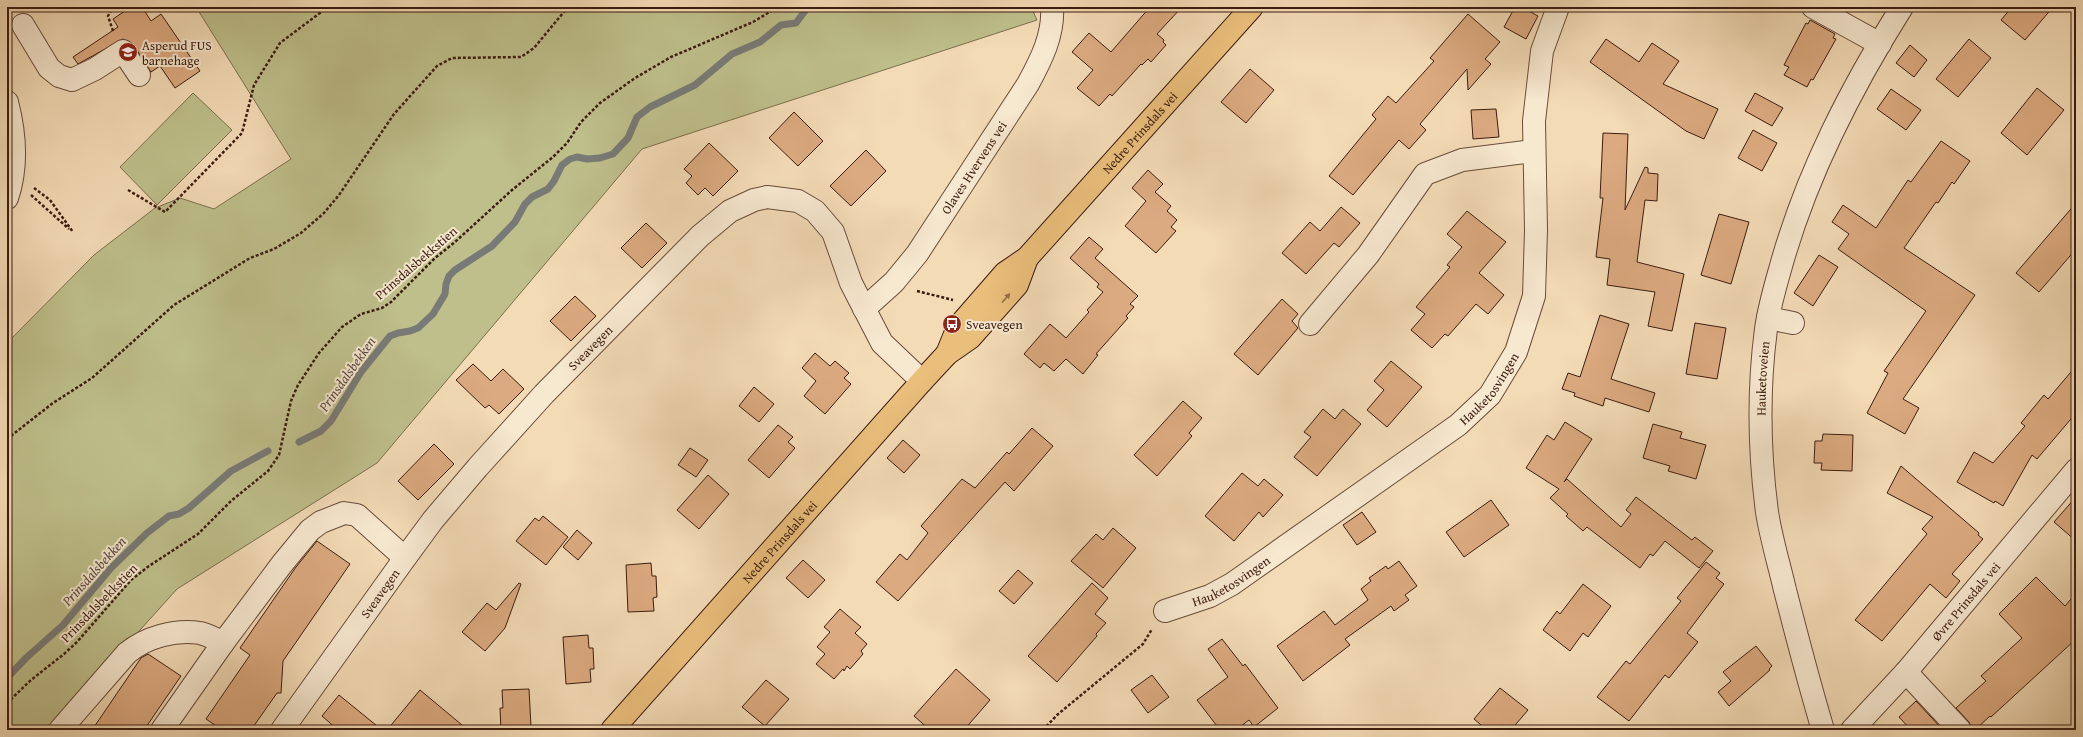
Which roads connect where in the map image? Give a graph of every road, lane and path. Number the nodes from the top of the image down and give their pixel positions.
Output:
1 (328, 7) edge
2 (568, 7) edge
3 (778, 7) edge
4 (1052, 7) edge
5 (1252, 7) edge
6 (1558, 7) edge
7 (1812, 7) edge
8 (1902, 7) edge
9 (20, 27) edge
10 (1880, 44) junction
11 (139, 75) dead end
12 (7, 102) edge
13 (1533, 151) junction
14 (30, 186) dead end
15 (128, 190) dead end
16 (7, 198) edge
17 (37, 199) dead end
18 (894, 282) junction
19 (958, 302) dead end
20 (864, 309) junction
21 (1768, 318) junction
22 (1793, 323) dead end
23 (1310, 324) dead end
24 (922, 382) junction
25 (7, 439) edge
26 (2075, 473) edge
27 (405, 558) junction
28 (1165, 611) joint
29 (223, 642) junction
30 (1906, 672) junction
31 (7, 703) edge
32 (60, 730) edge
33 (162, 730) edge
34 (282, 730) edge
35 (612, 730) edge
36 (1043, 730) edge
37 (1823, 730) edge
38 (1852, 730) edge
39 (1960, 730) edge

1 - 15 path
2 - 25 path
3 - 31 path, Prinsdalsbekkstien
4 - 18 street, Olaves Hvervens vei
5 - 24 main road, Nedre Prinsdals vei
6 - 13 street, Hauketosvingen
7 - 10 street
8 - 10 street, Hauketoveien
9 - 11 street
10 - 21 street, Hauketoveien
12 - 16 street
13 - 23 street
13 - 28 street, Hauketosvingen
14 - 17 path
18 - 19 path
18 - 20 street, Olaves Hvervens vei
20 - 24 street, Sveavegen
20 - 27 street, Sveavegen
21 - 22 street
21 - 37 street, Hauketoveien
24 - 35 main road, Nedre Prinsdals vei
26 - 30 street, Øvre Prinsdals vei
27 - 29 street
27 - 34 street, Sveavegen
28 - 36 path
29 - 32 street
29 - 33 street
30 - 38 street, Øvre Prinsdals vei
30 - 39 street

